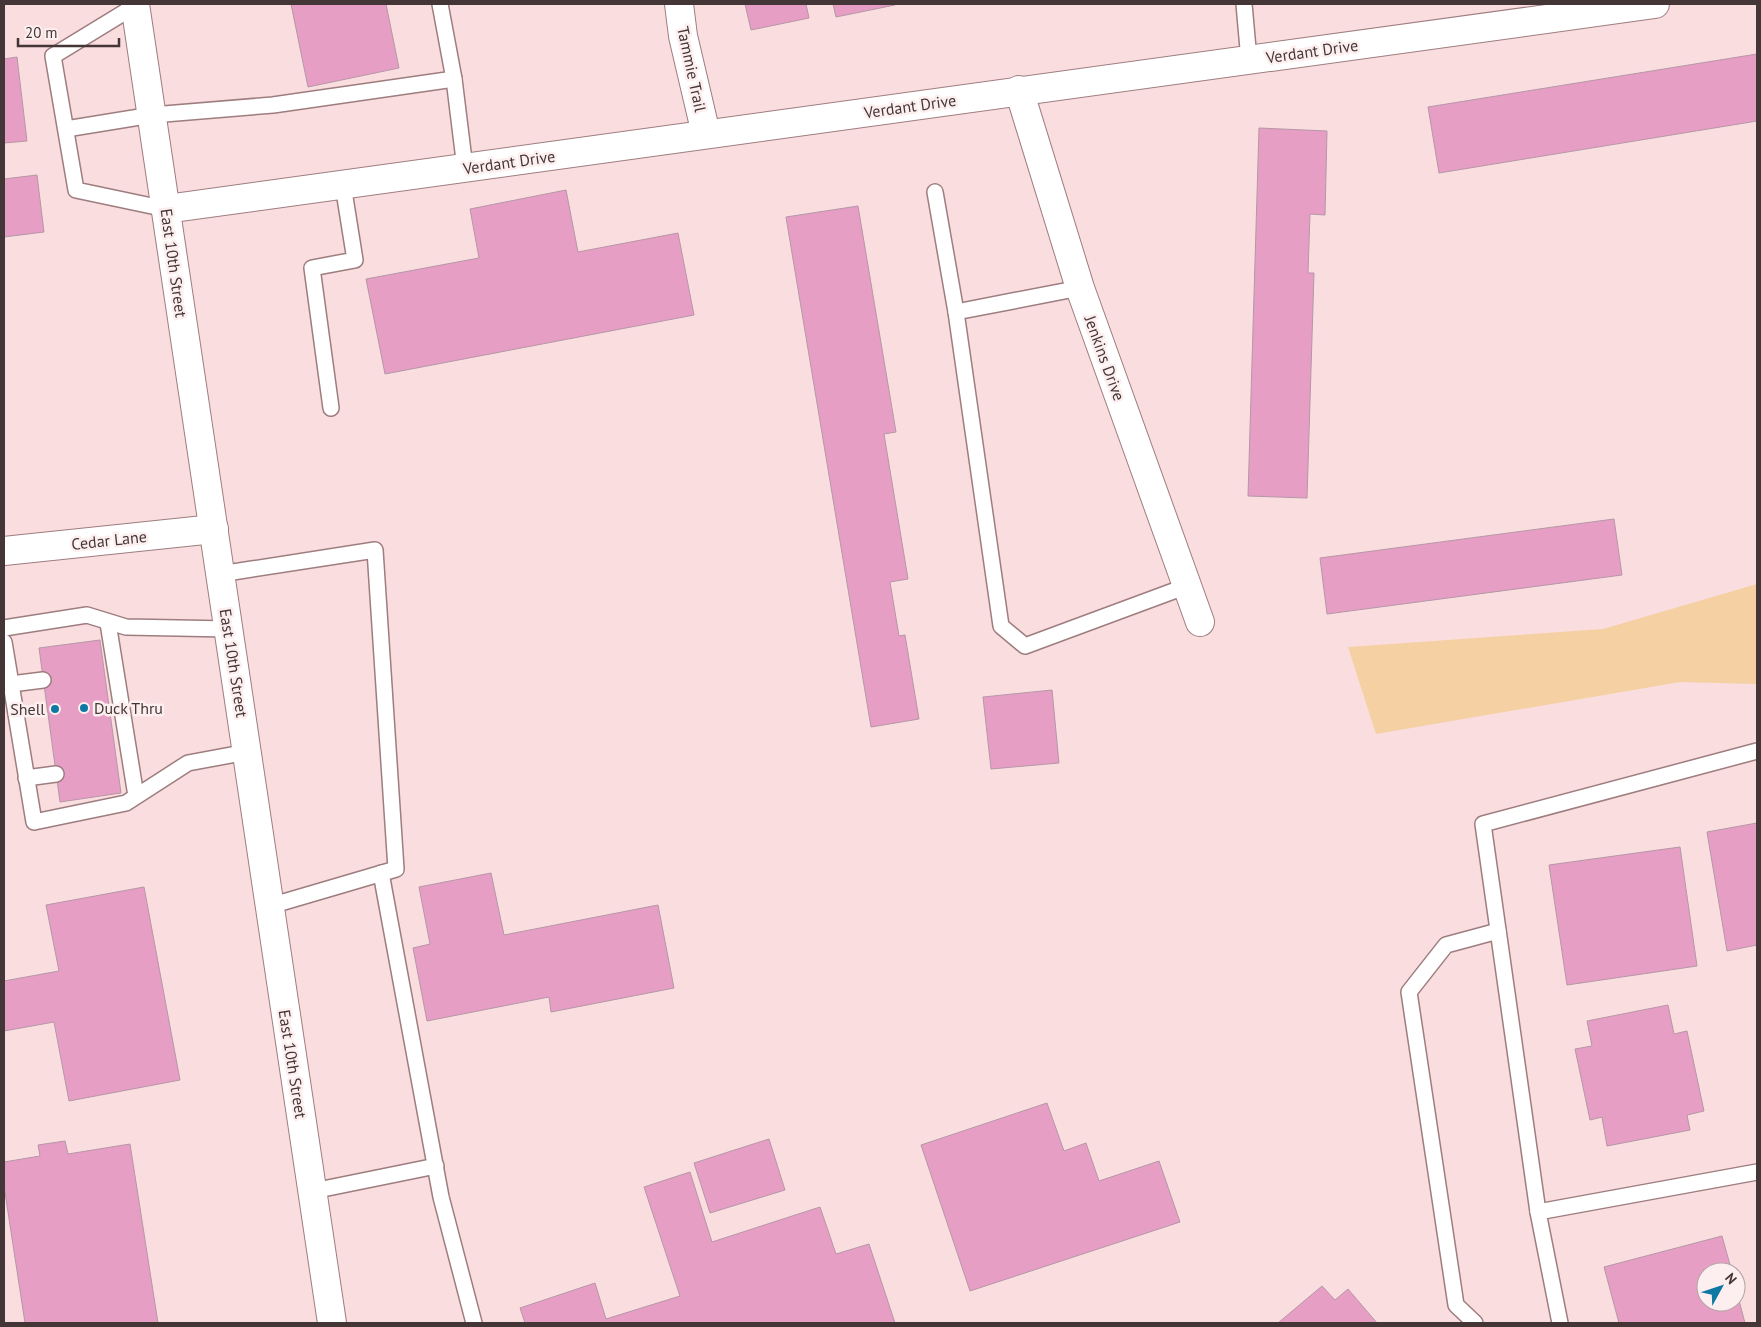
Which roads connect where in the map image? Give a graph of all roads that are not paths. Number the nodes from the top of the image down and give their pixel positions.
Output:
1 (136, 4) edge
2 (440, 4) edge
3 (679, 4) edge
4 (1244, 4) edge
5 (1655, 4) edge
6 (1248, 60) junction
7 (454, 79) junction
8 (1019, 90) junction
9 (152, 115) junction
10 (66, 129) junction
11 (706, 134) junction
12 (465, 168) junction
13 (343, 185) junction
14 (935, 192) dead end
15 (166, 209) junction
16 (1080, 288) junction
17 (956, 312) junction
18 (331, 408) dead end
19 (214, 529) junction
20 (4, 551) edge
21 (220, 574) junction
22 (1187, 586) junction
23 (1200, 622) dead end
24 (108, 623) junction
25 (4, 628) edge
26 (228, 629) junction
27 (4, 642) edge
28 (43, 680) dead end
29 (11, 684) junction
30 (1757, 751) edge
31 (247, 752) junction
32 (56, 774) dead end
33 (26, 778) junction
34 (136, 796) junction
35 (381, 873) junction
36 (270, 906) junction
37 (1498, 931) junction
38 (436, 1166) junction
39 (1757, 1172) edge
40 (313, 1191) junction
41 (1538, 1212) junction
42 (332, 1323) edge
43 (474, 1323) edge
44 (1475, 1323) edge
45 (1560, 1323) edge

1 - 9 street, East 10th Street
1 - 10 lane
2 - 7 lane
3 - 11 street, Tammie Trail
4 - 6 lane
5 - 6 street, Verdant Drive
6 - 8 street, Verdant Drive
7 - 9 lane
7 - 12 lane
8 - 11 street, Verdant Drive
8 - 16 street, Jenkins Drive
9 - 10 lane
9 - 15 street, East 10th Street
10 - 15 lane
11 - 12 street, Verdant Drive
12 - 13 street, Verdant Drive
13 - 15 street, Verdant Drive
13 - 18 lane
14 - 17 lane
15 - 19 street, East 10th Street
16 - 17 lane
16 - 22 street, Jenkins Drive
17 - 22 lane
19 - 20 street, Cedar Lane
19 - 21 street, East 10th Street
21 - 26 street, East 10th Street
21 - 35 lane
22 - 23 street, Jenkins Drive
24 - 25 lane
24 - 26 lane
24 - 34 lane
26 - 31 street, East 10th Street
27 - 29 lane
28 - 29 lane
29 - 33 lane
30 - 37 lane
31 - 34 lane
31 - 36 street, East 10th Street
32 - 33 lane
33 - 34 lane
35 - 36 lane
35 - 38 lane
36 - 40 street, East 10th Street
37 - 41 lane
37 - 44 lane
38 - 40 lane
38 - 43 lane
39 - 41 lane
40 - 42 street, East 10th Street
41 - 45 lane

